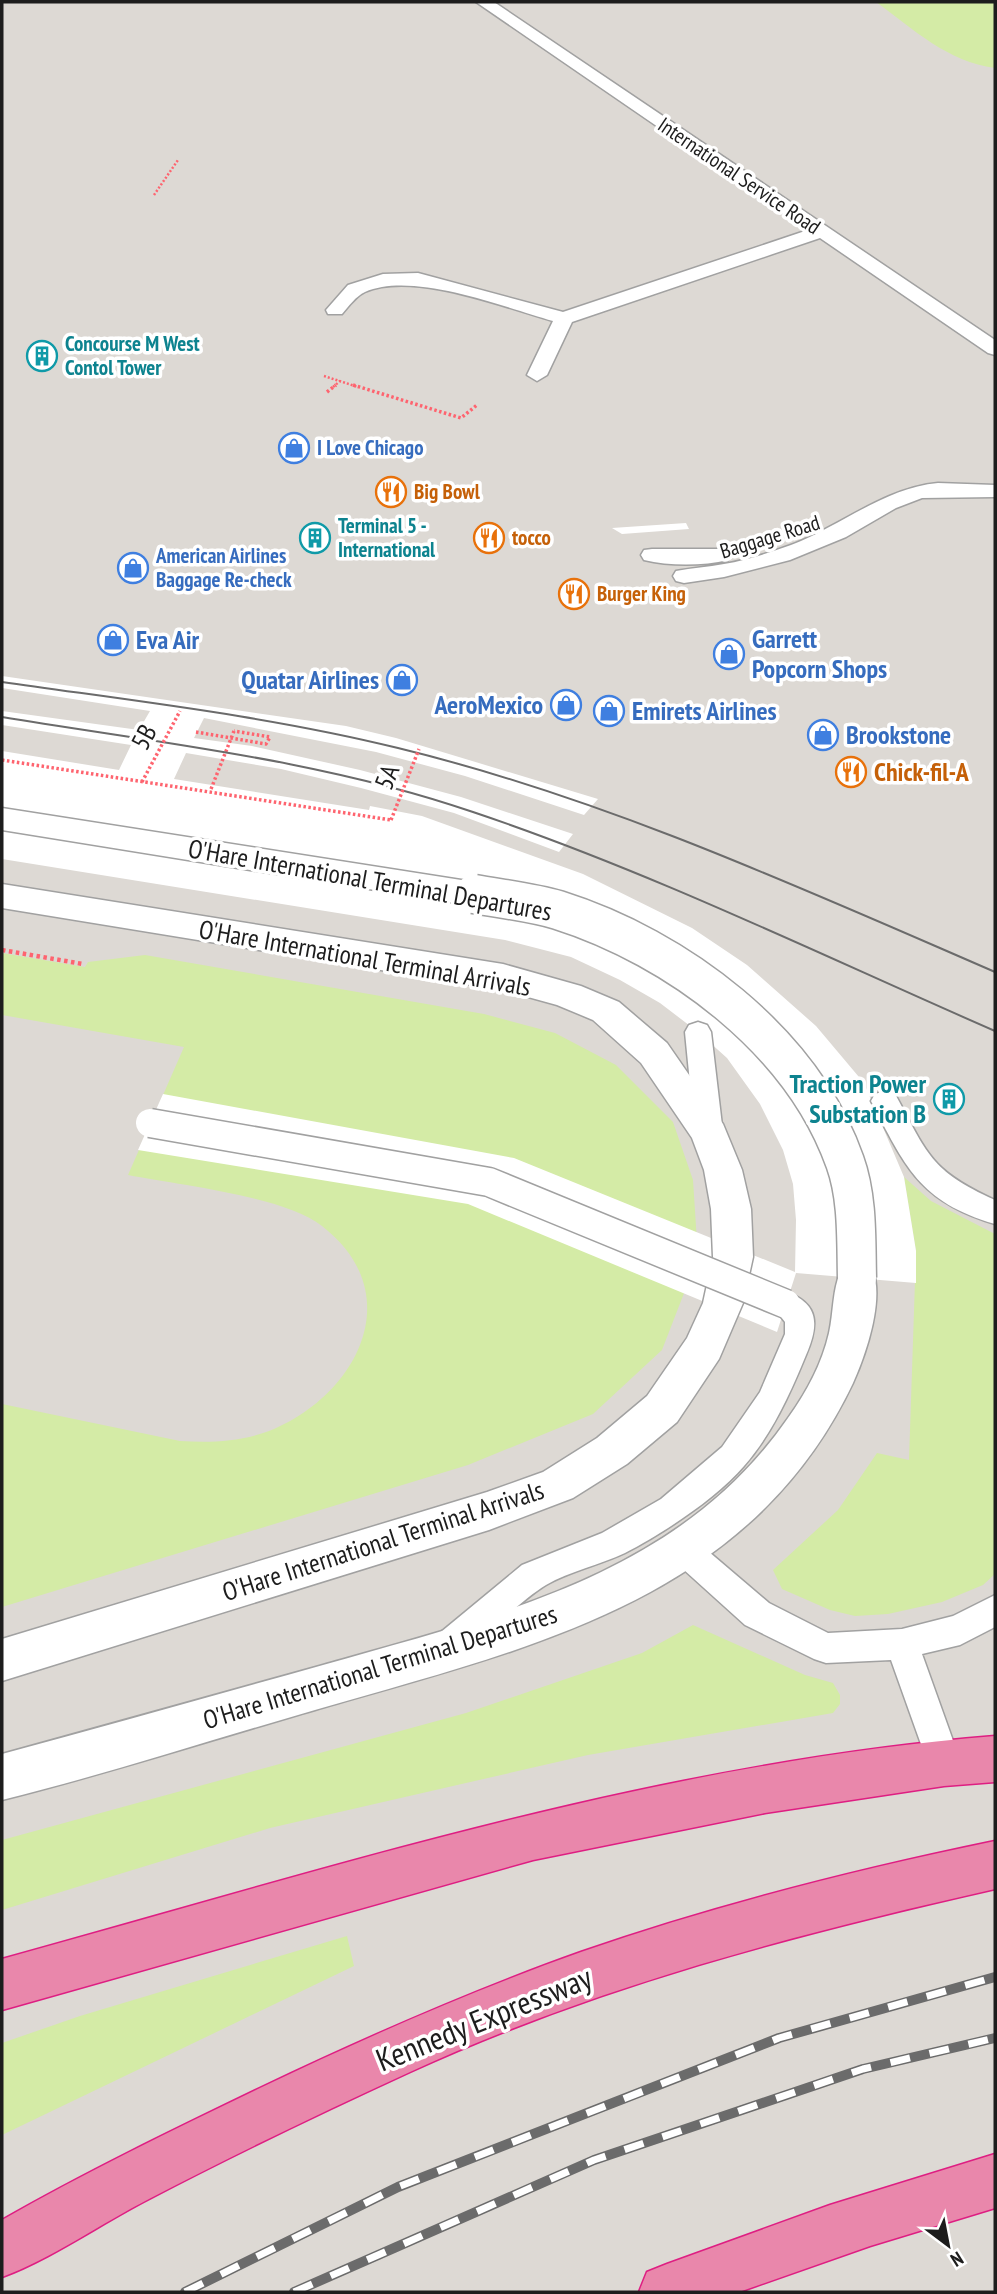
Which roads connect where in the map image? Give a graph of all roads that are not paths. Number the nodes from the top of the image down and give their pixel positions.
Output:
1 (484, 2) edge
2 (821, 232) junction
3 (335, 310) dead end
4 (564, 318) junction
5 (995, 349) edge
6 (537, 375) dead end
7 (995, 491) edge
8 (886, 505) junction
9 (652, 555) dead end
10 (684, 576) dead end
11 (2, 820) edge
12 (2, 897) edge
13 (698, 1032) dead end
14 (885, 1101) dead end
15 (150, 1122) dead end
16 (709, 1134) junction
17 (995, 1213) edge
18 (684, 1550) junction
19 (995, 1610) edge
20 (902, 1644) junction
21 (443, 1651) junction
22 (2, 1660) edge
23 (995, 1759) edge
24 (944, 1763) junction
25 (2, 1777) edge
26 (995, 1865) edge
27 (2, 1985) edge
28 (995, 2181) edge
29 (2, 2250) edge
30 (667, 2292) edge

1 - 2 lane, International Service Road
2 - 4 lane
2 - 5 lane, International Service Road
3 - 4 lane
4 - 6 lane
7 - 8 lane, Baggage Road
8 - 9 lane, Baggage Road
8 - 10 lane, Baggage Road
11 - 18 street, O'Hare International Terminal Departures, bridge
12 - 16 street, O'Hare International Terminal Arrivals
13 - 16 lane, O'Hare International Terminal Arrivals
14 - 17 lane
15 - 21 lane, bridge
16 - 22 street, O'Hare International Terminal Arrivals
18 - 20 lane
18 - 21 street, O'Hare International Terminal Departures
19 - 20 lane
20 - 24 lane
21 - 25 street, O'Hare International Terminal Departures
23 - 24 highway
24 - 27 highway
26 - 29 highway, Kennedy Expressway
28 - 30 highway

